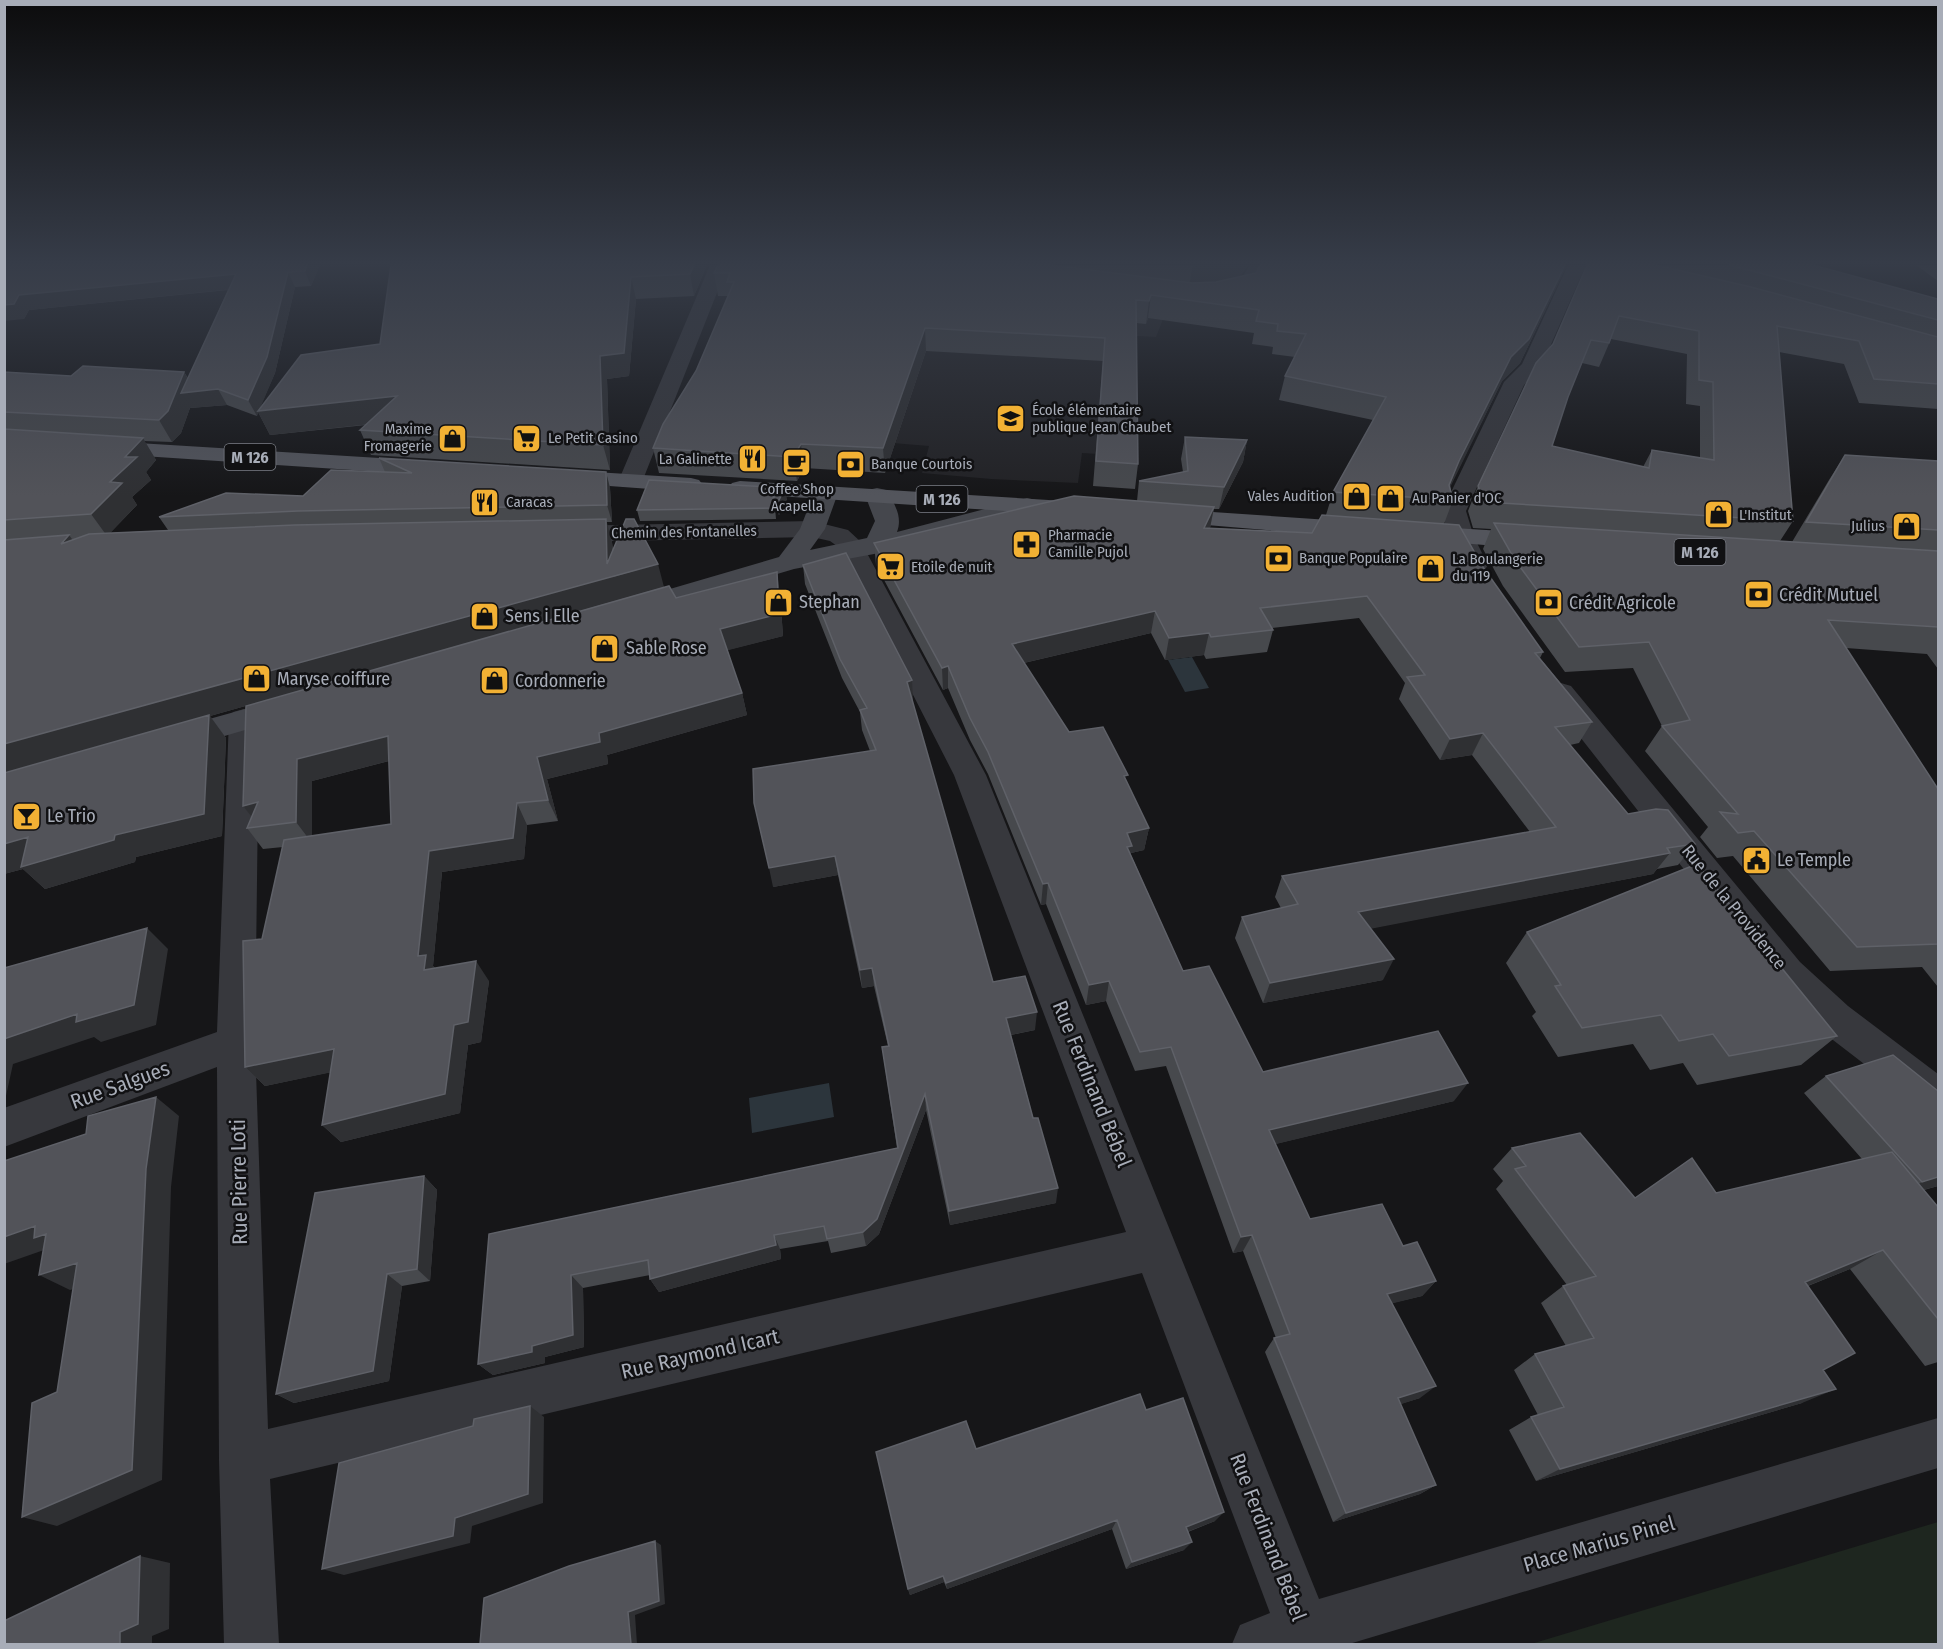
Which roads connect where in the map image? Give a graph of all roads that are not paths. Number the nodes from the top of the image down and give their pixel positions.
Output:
1 (688, 342) edge
2 (1544, 342) edge
3 (85, 446) edge
4 (450, 470) edge
5 (541, 476) edge
6 (630, 482) junction
7 (826, 493) junction
8 (867, 495) junction
9 (1027, 505) junction
10 (1100, 511) edge
11 (1145, 514) edge
12 (812, 529) junction
13 (535, 535) edge
14 (1461, 537) junction
15 (1560, 543) edge
16 (863, 548) junction
17 (788, 563) junction
18 (1488, 588) edge
19 (605, 617) edge
20 (1541, 664) edge
21 (311, 700) edge
22 (244, 719) junction
23 (154, 745) edge
24 (236, 1042) junction
25 (1938, 1097) edge
26 (4, 1128) edge
27 (1156, 1247) junction
28 (1938, 1443) edge
29 (244, 1460) junction
30 (1282, 1637) edge
31 (251, 1644) edge

1 - 6 street
2 - 14 street
3 - 4 main road, M 126
5 - 6 main road, M 126
6 - 7 main road, M 126
7 - 8 main road, M 126
7 - 12 main road
8 - 9 main road, M 126
8 - 16 main road
9 - 10 main road, M 126
9 - 16 main road
11 - 14 main road
12 - 13 street, Chemin des Fontanelles
12 - 16 street, Chemin des Fontanelles
12 - 17 main road
14 - 15 main road
14 - 18 street
16 - 17 main road
16 - 27 street, Rue Ferdinand Bébel
17 - 19 main road
20 - 25 street, Rue de la Providence
21 - 22 main road
22 - 23 main road
22 - 24 street, Rue Pierre Loti
24 - 26 street, Rue Salgues
24 - 29 street, Rue Pierre Loti
27 - 29 street, Rue Raymond Icart
27 - 30 street, Rue Ferdinand Bébel
28 - 30 street, Place Marius Pinel
29 - 31 street, Rue Pierre Loti

